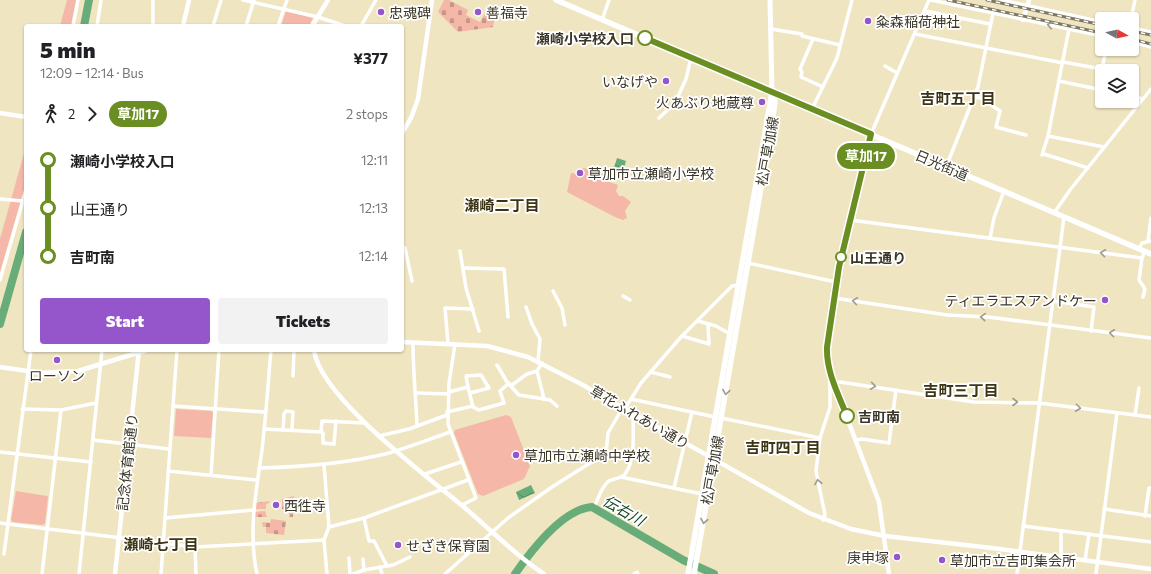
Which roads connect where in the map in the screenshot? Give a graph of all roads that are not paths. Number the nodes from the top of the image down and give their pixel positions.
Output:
1 (78, 0) edge
2 (101, 0) edge
3 (153, 0) edge
4 (189, 0) edge
5 (221, 0) edge
6 (243, 0) edge
7 (287, 0) edge
8 (328, 0) edge
9 (376, 0) edge
10 (432, 0) edge
11 (556, 0) edge
12 (609, 0) edge
13 (770, 0) edge
14 (852, 0) edge
15 (930, 0) edge
16 (1002, 0) edge
17 (1029, 0) edge
18 (1135, 0) edge
19 (253, 1) edge
20 (1026, 5) junction
21 (283, 9) junction
22 (925, 11) junction
23 (1132, 12) edge
24 (993, 13) junction
25 (318, 17) junction
26 (602, 20) junction
27 (1023, 20) junction
28 (1095, 20) edge
29 (73, 24) edge
30 (97, 24) edge
31 (153, 24) edge
32 (183, 24) edge
33 (214, 24) edge
34 (247, 24) edge
35 (279, 24) edge
36 (313, 24) edge
37 (339, 24) edge
38 (362, 24) edge
39 (990, 24) junction
40 (771, 29) junction
41 (1069, 29) junction
42 (1139, 29) edge
43 (1151, 32) edge
44 (915, 34) junction
45 (1095, 35) edge
46 (813, 39) junction
47 (1139, 44) edge
48 (840, 45) junction
49 (1151, 47) edge
50 (986, 48) junction
51 (1105, 56) edge
52 (691, 58) junction
53 (1063, 62) junction
54 (885, 66) dead end
55 (898, 73) junction
56 (1059, 81) junction
57 (823, 87) junction
58 (1095, 89) edge
59 (1151, 89) edge
60 (772, 92) junction
61 (974, 97) junction
62 (1139, 98) edge
63 (1143, 99) junction
64 (812, 109) junction
65 (0, 113) edge
66 (24, 117) edge
67 (659, 118) dead end
68 (404, 130) edge
69 (871, 134) junction
70 (1026, 135) dead end
71 (1048, 136) junction
72 (1104, 147) junction
73 (946, 166) junction
74 (1088, 168) junction
75 (1004, 191) junction
76 (24, 197) edge
77 (0, 199) edge
78 (23, 201) junction
79 (1054, 212) junction
80 (1064, 217) junction
81 (1151, 218) edge
82 (850, 220) junction
83 (990, 238) junction
84 (1150, 241) edge
85 (404, 248) edge
86 (1059, 248) junction
87 (1139, 249) junction
88 (460, 251) dead end
89 (1145, 251) junction
90 (1151, 254) edge
91 (1142, 258) junction
92 (745, 263) junction
93 (463, 268) junction
94 (1, 274) edge
95 (0, 280) edge
96 (412, 282) dead end
97 (836, 282) junction
98 (741, 285) junction
99 (553, 291) dead end
100 (623, 296) dead end
101 (1143, 297) dead end
102 (834, 298) junction
103 (630, 300) dead end
104 (1053, 301) junction
105 (526, 307) dead end
106 (472, 309) junction
107 (508, 317) dead end
108 (698, 321) junction
109 (708, 324) junction
110 (564, 325) dead end
111 (1050, 325) junction
112 (479, 331) dead end
113 (1091, 331) junction
114 (730, 334) junction
115 (682, 336) junction
116 (1151, 338) edge
117 (404, 342) edge
118 (413, 343) junction
119 (448, 344) junction
120 (455, 344) junction
121 (31, 352) edge
122 (102, 352) edge
123 (139, 352) edge
124 (176, 352) edge
125 (219, 352) edge
126 (271, 352) edge
127 (294, 352) edge
128 (314, 352) edge
129 (540, 362) junction
130 (497, 365) dead end
131 (101, 366) junction
132 (0, 367) edge
133 (27, 371) junction
134 (537, 371) junction
135 (651, 372) junction
136 (830, 372) junction
137 (293, 376) dead end
138 (670, 377) dead end
139 (834, 383) junction
140 (510, 384) junction
141 (468, 387) junction
142 (1139, 388) dead end
143 (896, 390) junction
144 (416, 393) junction
145 (449, 393) junction
146 (470, 393) junction
147 (544, 399) junction
148 (631, 399) junction
149 (1040, 403) junction
150 (96, 404) junction
151 (173, 406) junction
152 (473, 406) junction
153 (557, 406) dead end
154 (624, 408) junction
155 (22, 409) junction
156 (215, 409) junction
157 (61, 410) junction
158 (265, 412) junction
159 (692, 412) junction
160 (633, 413) junction
161 (1117, 413) junction
162 (447, 414) junction
163 (1135, 415) junction
164 (715, 417) junction
165 (1151, 417) edge
166 (721, 418) junction
167 (336, 421) junction
168 (365, 423) junction
169 (417, 426) junction
170 (264, 429) junction
171 (283, 430) junction
172 (292, 430) junction
173 (321, 432) junction
174 (450, 432) junction
175 (379, 436) junction
176 (820, 438) junction
177 (94, 440) junction
178 (856, 440) junction
179 (685, 443) junction
180 (129, 444) junction
181 (169, 449) junction
182 (397, 450) junction
183 (0, 452) edge
184 (17, 454) junction
185 (708, 456) junction
186 (55, 459) junction
187 (714, 459) junction
188 (91, 462) junction
189 (461, 462) junction
190 (324, 465) junction
191 (259, 468) junction
192 (168, 471) junction
193 (425, 474) junction
194 (211, 475) junction
195 (621, 477) junction
196 (257, 480) junction
197 (468, 480) junction
198 (674, 488) junction
199 (1151, 488) edge
200 (444, 490) junction
201 (702, 494) junction
202 (596, 502) dead end
203 (462, 505) junction
204 (1104, 509) junction
205 (253, 510) junction
206 (1146, 516) junction
207 (1151, 516) edge
208 (165, 518) junction
209 (364, 518) junction
210 (823, 520) junction
211 (0, 523) edge
212 (8, 524) junction
213 (1023, 526) junction
214 (329, 527) junction
215 (47, 529) junction
216 (492, 531) junction
217 (1061, 531) junction
218 (84, 534) junction
219 (1089, 534) junction
220 (885, 536) junction
221 (1101, 536) junction
222 (119, 538) junction
223 (324, 540) junction
224 (1151, 542) edge
225 (163, 544) junction
226 (253, 544) junction
227 (195, 547) junction
228 (1020, 551) junction
229 (4, 554) dead end
230 (410, 557) dead end
231 (1061, 557) junction
232 (349, 558) dead end
233 (694, 558) junction
234 (363, 559) dead end
235 (1086, 560) junction
236 (1098, 561) junction
237 (387, 566) junction
238 (380, 567) junction
239 (1149, 569) edge
240 (364, 570) junction
241 (691, 573) edge
242 (42, 574) edge
243 (79, 574) edge
244 (115, 574) edge
245 (161, 574) edge
246 (196, 574) edge
247 (257, 574) edge
248 (327, 574) edge
249 (351, 574) edge
250 (382, 574) edge
251 (445, 574) edge
252 (544, 574) edge
253 (634, 574) edge
254 (638, 574) edge
255 (889, 574) edge
256 (1017, 574) edge
257 (1096, 574) edge
258 (1146, 574) edge

1 - 29 street
2 - 30 street
3 - 31 street
4 - 32 street
5 - 33 street
6 - 19 street
7 - 21 street
8 - 25 street
9 - 38 street
10 - 68 street
11 - 26 main road, 日光街道
12 - 26 street
13 - 40 main road
14 - 48 street
15 - 22 street
15 - 24 street
16 - 20 street
17 - 20 street
18 - 23 street
19 - 21 street
19 - 34 street
20 - 27 street
20 - 28 street
21 - 25 street
21 - 35 street
22 - 39 street
22 - 44 street
24 - 27 street
24 - 39 street
25 - 36 street
25 - 37 street
26 - 52 main road, 日光街道
41 -> 27 street
39 - 50 street
40 - 46 street
40 - 60 main road
41 - 45 street
41 - 53 street
42 - 43 street
44 - 50 street
44 - 55 street
46 - 48 street
46 - 57 street
47 - 49 street
48 - 57 street
50 - 53 street
50 - 61 street
51 - 53 street
52 - 60 main road, 日光街道
52 - 67 street
53 - 56 street
54 - 55 street
55 - 69 street
56 - 58 street
56 - 71 street
57 - 64 street
59 - 63 street
60 - 64 main road, 日光街道
60 - 92 main road, 松戸草加線
61 - 70 street
61 - 73 street
62 - 63 street
63 - 72 street
64 - 69 main road, 日光街道
65 - 66 street
69 - 73 main road, 日光街道
69 - 82 street
71 - 72 street
71 - 74 street
72 - 74 street
73 - 75 main road, 日光街道
74 - 79 street
75 - 79 main road, 日光街道
75 - 83 street
76 - 78 street
77 - 78 street
78 - 94 street
79 - 80 main road, 日光街道
80 - 86 street
80 - 87 main road, 日光街道
81 - 84 street
82 - 83 street
82 - 97 street
83 - 86 street
84 - 87 street
85 - 96 street
91 -> 86 street
86 - 104 street
87 - 89 main road, 日光街道
88 - 93 street
89 - 90 main road, 日光街道
89 - 91 street
91 - 101 street
92 - 97 street
92 - 98 main road, 松戸草加線
93 - 106 street
93 - 107 street
94 - 95 street
97 - 102 street
98 - 108 street
98 - 114 main road, 松戸草加線
98 -> 166 main road, 松戸草加線
99 - 110 street
100 - 103 street
111 -> 102 street
102 - 136 street
104 - 111 street
104 - 113 street
105 - 129 street
106 - 112 street
106 - 119 street
108 - 109 street
108 - 115 street
109 - 114 street
109 - 115 street
111 - 113 street
111 - 149 street
116 -> 113 street
114 - 164 main road, 松戸草加線
115 - 135 street
117 - 118 street, 草花ふれあい通り
118 - 119 street, 草花ふれあい通り
118 - 144 street
119 - 120 street, 草花ふれあい通り
120 - 129 street, 草花ふれあい通り
120 - 145 street
121 - 133 street
122 - 131 street
123 - 131 street
123 - 180 street, 記念体育館通り
124 - 151 street
125 - 156 street
126 - 158 street
127 - 137 street
128 - 168 street
129 - 134 street
129 - 154 street, 草花ふれあい通り
130 - 140 street
131 - 133 street
131 - 150 street
132 - 133 street
133 - 155 street
134 - 140 street
134 - 147 street
135 - 138 street
135 - 148 street
136 - 139 street
136 - 176 street
139 -> 143 street
139 - 178 street
140 - 147 street
140 - 152 street
141 - 145 street
141 - 146 street
141 - 146 street
142 - 163 street
143 -> 149 street
143 - 178 street
144 - 145 street
144 - 169 street
145 - 162 street
146 - 152 street
147 - 153 street
148 - 154 street
148 - 159 street
149 -> 161 street
149 - 213 street
150 - 157 street
150 - 177 street
151 - 156 street
151 - 181 street
152 - 162 street
154 - 160 street, 草花ふれあい通り
154 - 216 street
155 - 157 street
155 - 184 street
156 - 158 street
156 - 194 street
157 - 186 street
158 - 170 street
159 - 164 street
159 - 179 street
160 - 179 street, 草花ふれあい通り
160 - 195 street
161 - 163 street
161 - 204 street
162 - 169 street
162 - 174 street
163 - 165 street
164 - 185 main road, 松戸草加線
166 - 176 street
166 - 187 main road, 松戸草加線
167 - 168 street
167 - 173 street
167 - 173 street
168 - 175 street
169 - 175 street
170 - 171 street
170 - 191 street
171 - 172 street
171 - 172 street
172 - 173 street
174 - 182 street
174 - 189 street
175 - 182 street
210 -> 176 street
177 - 180 street
177 - 188 street
178 - 220 street
179 - 185 street, 草花ふれあい通り
179 - 198 street
180 - 181 street
180 - 222 street, 記念体育館通り
181 - 192 street
182 - 190 street
182 - 193 street
183 - 184 street
184 - 186 street
184 - 212 street
185 - 187 street, 草花ふれあい通り
185 - 201 main road, 松戸草加線
186 - 188 street
186 - 215 street
187 - 210 street, 草花ふれあい通り
187 -> 233 main road, 松戸草加線
188 - 218 street
189 - 193 street
189 - 197 street
190 - 191 street
190 - 214 street
191 - 196 street
192 - 194 street
192 - 208 street
193 - 200 street
194 - 196 street
195 - 198 street
195 - 202 street
196 - 205 street
197 - 200 street
197 - 203 street
198 - 201 street
199 - 206 street
200 - 203 street
200 - 209 street
201 - 233 main road, 松戸草加線
203 - 216 street
204 - 206 street
204 - 221 street
205 - 208 street
205 - 226 street
206 - 207 street
208 - 225 street
209 - 214 street
209 - 237 street
210 - 220 street, 草花ふれあい通り
211 - 212 street
212 - 215 street
212 - 229 street
213 - 217 street
213 - 228 street
214 - 223 street
215 - 218 street
215 - 242 street
216 - 251 street
216 - 252 street
217 - 219 street
217 - 231 street
218 - 222 street
218 - 243 street
219 - 221 street
219 - 235 street
220 - 228 street, 草花ふれあい通り
220 - 255 street
221 - 224 street
221 - 236 street
222 - 225 street
222 - 244 street, 記念体育館通り
223 - 226 street
223 - 248 street
225 - 227 street
225 - 245 street
226 - 227 street
226 - 247 street
227 - 246 street
228 - 231 street, 草花ふれあい通り
228 - 256 street
230 - 237 street
231 - 235 street, 草花ふれあい通り
232 - 249 street
233 - 241 main road, 松戸草加線
234 - 240 street
235 - 236 street, 草花ふれあい通り
236 - 239 street, 草花ふれあい通り
236 - 257 street
237 - 238 street
238 - 240 street
238 - 250 street
239 - 258 street
240 - 249 street
253 - 254 street

